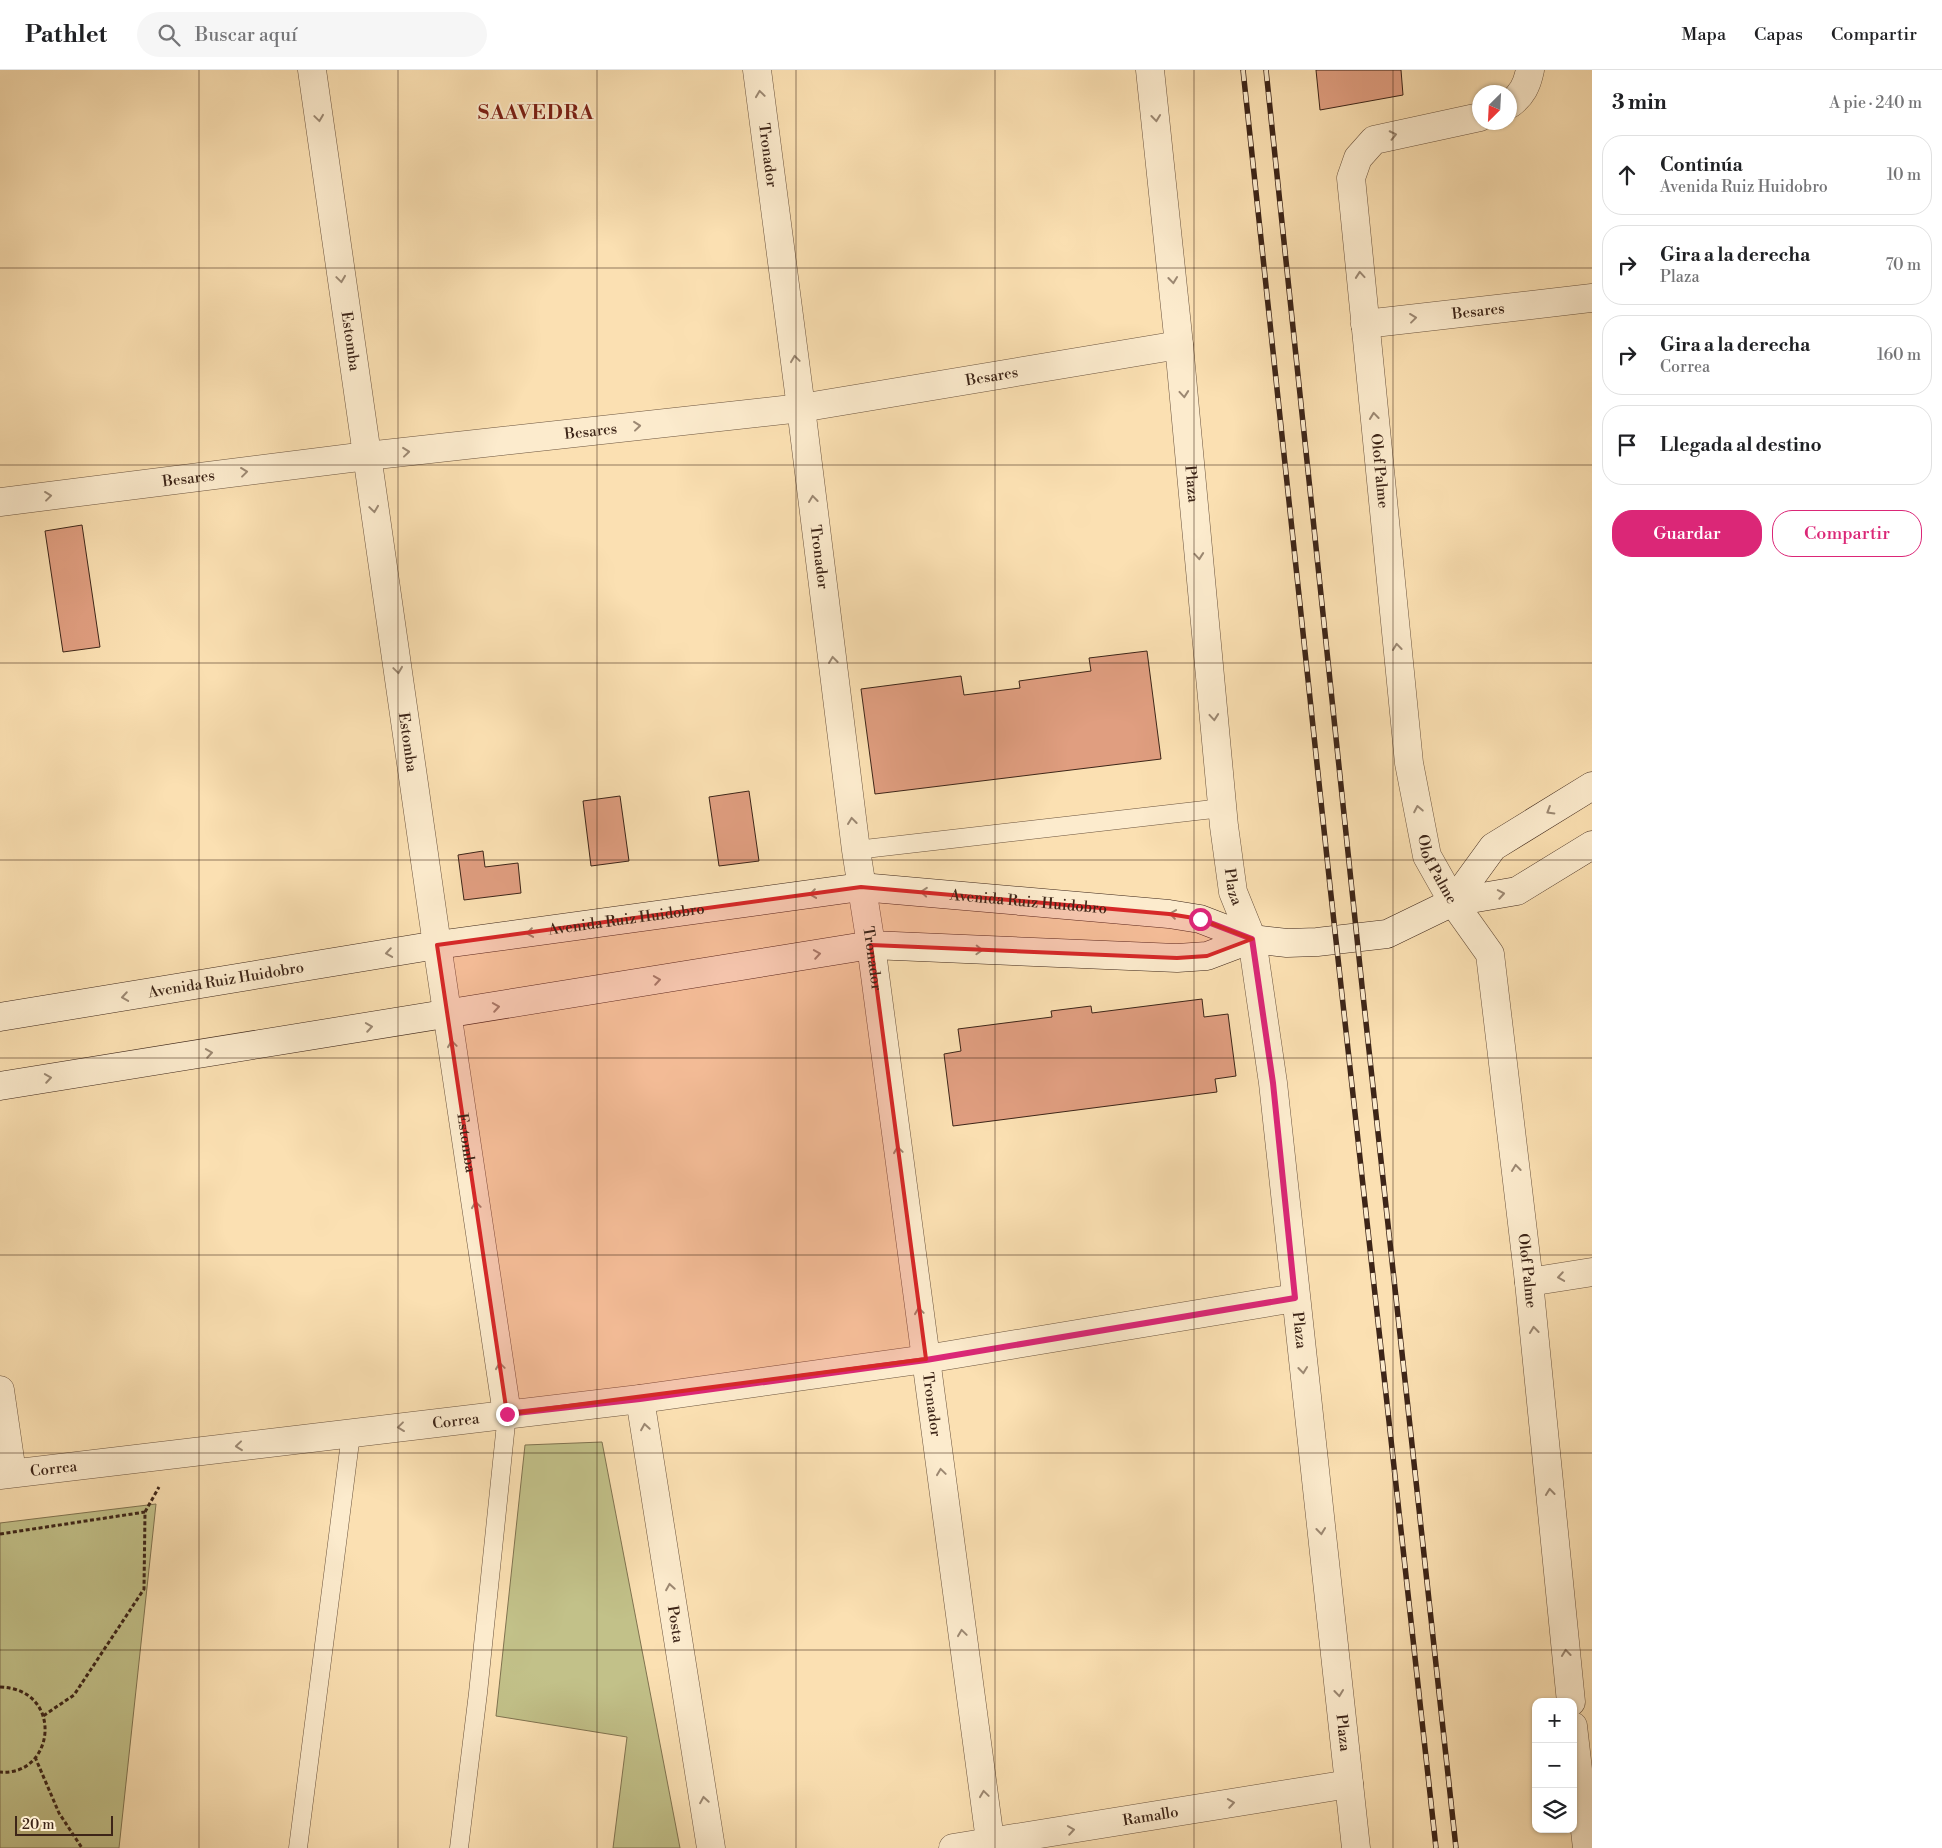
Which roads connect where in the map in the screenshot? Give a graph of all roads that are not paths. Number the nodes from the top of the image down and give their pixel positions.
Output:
1 (312, 70) edge
2 (757, 70) edge
3 (1150, 70) edge
4 (1530, 70) edge
5 (1517, 98) edge
6 (1472, 119) edge
7 (1592, 298) edge
8 (1365, 324) junction
9 (1180, 345) junction
10 (801, 408) junction
11 (367, 456) junction
12 (0, 502) edge
13 (1592, 786) edge
14 (1222, 808) junction
15 (1592, 846) edge
16 (856, 850) junction
17 (861, 887) junction
18 (1453, 902) junction
19 (1252, 939) junction
20 (437, 945) junction
21 (871, 946) junction
22 (448, 1014) junction
23 (0, 1017) edge
24 (0, 1086) edge
25 (1592, 1272) edge
26 (1529, 1282) junction
27 (1295, 1298) junction
28 (926, 1360) junction
29 (0, 1390) edge
30 (640, 1399) junction
31 (507, 1414) junction
32 (351, 1434) junction
33 (6, 1474) edge
34 (1571, 1698) edge
35 (1577, 1740) edge
36 (1585, 1768) edge
37 (1349, 1784) junction
38 (991, 1845) edge
39 (298, 1848) edge
40 (460, 1848) edge
41 (711, 1848) edge
42 (953, 1848) edge
43 (1356, 1848) edge
44 (1587, 1848) edge

1 -> 11 street, Estomba
10 -> 2 street, Tronador
3 -> 9 street, Plaza
4 - 5 street
8 -> 6 street, Olof Palme
8 -> 7 street, Besares
18 -> 8 street, Olof Palme
9 - 10 street, Besares
9 -> 14 street, Plaza
11 -> 10 street, Besares
16 -> 10 street, Tronador
12 -> 11 street, Besares
11 -> 20 street, Estomba
13 -> 18 street, Avenida Ruiz Huidobro
14 - 16 lane
14 - 19 street, Plaza
18 -> 15 street, Avenida Ruiz Huidobro
16 - 17 street, Tronador
19 -> 17 street, Avenida Ruiz Huidobro
17 -> 20 street, Avenida Ruiz Huidobro
17 - 21 street, Tronador
18 - 19 street, Avenida Ruiz Huidobro
26 -> 18 street, Olof Palme
21 -> 19 street, Avenida Ruiz Huidobro
19 - 27 street, Plaza
20 - 22 street, Estomba
20 -> 23 street, Avenida Ruiz Huidobro
22 -> 21 street, Avenida Ruiz Huidobro
28 -> 21 street, Tronador
24 -> 22 street, Avenida Ruiz Huidobro
31 -> 22 street, Estomba
25 -> 26 street
34 -> 26 street, Olof Palme
27 - 28 street, Correa
27 -> 37 street, Plaza
28 - 30 street, Correa
38 -> 28 street, Tronador
29 - 33 street
30 - 31 street, Correa
41 -> 30 street, Posta
31 -> 32 street, Correa
31 - 40 lane
32 -> 33 street, Correa
32 - 39 lane
35 - 36 street
36 - 44 street
38 -> 37 street, Ramallo
37 - 43 street, Plaza
38 - 42 street, Ramallo

